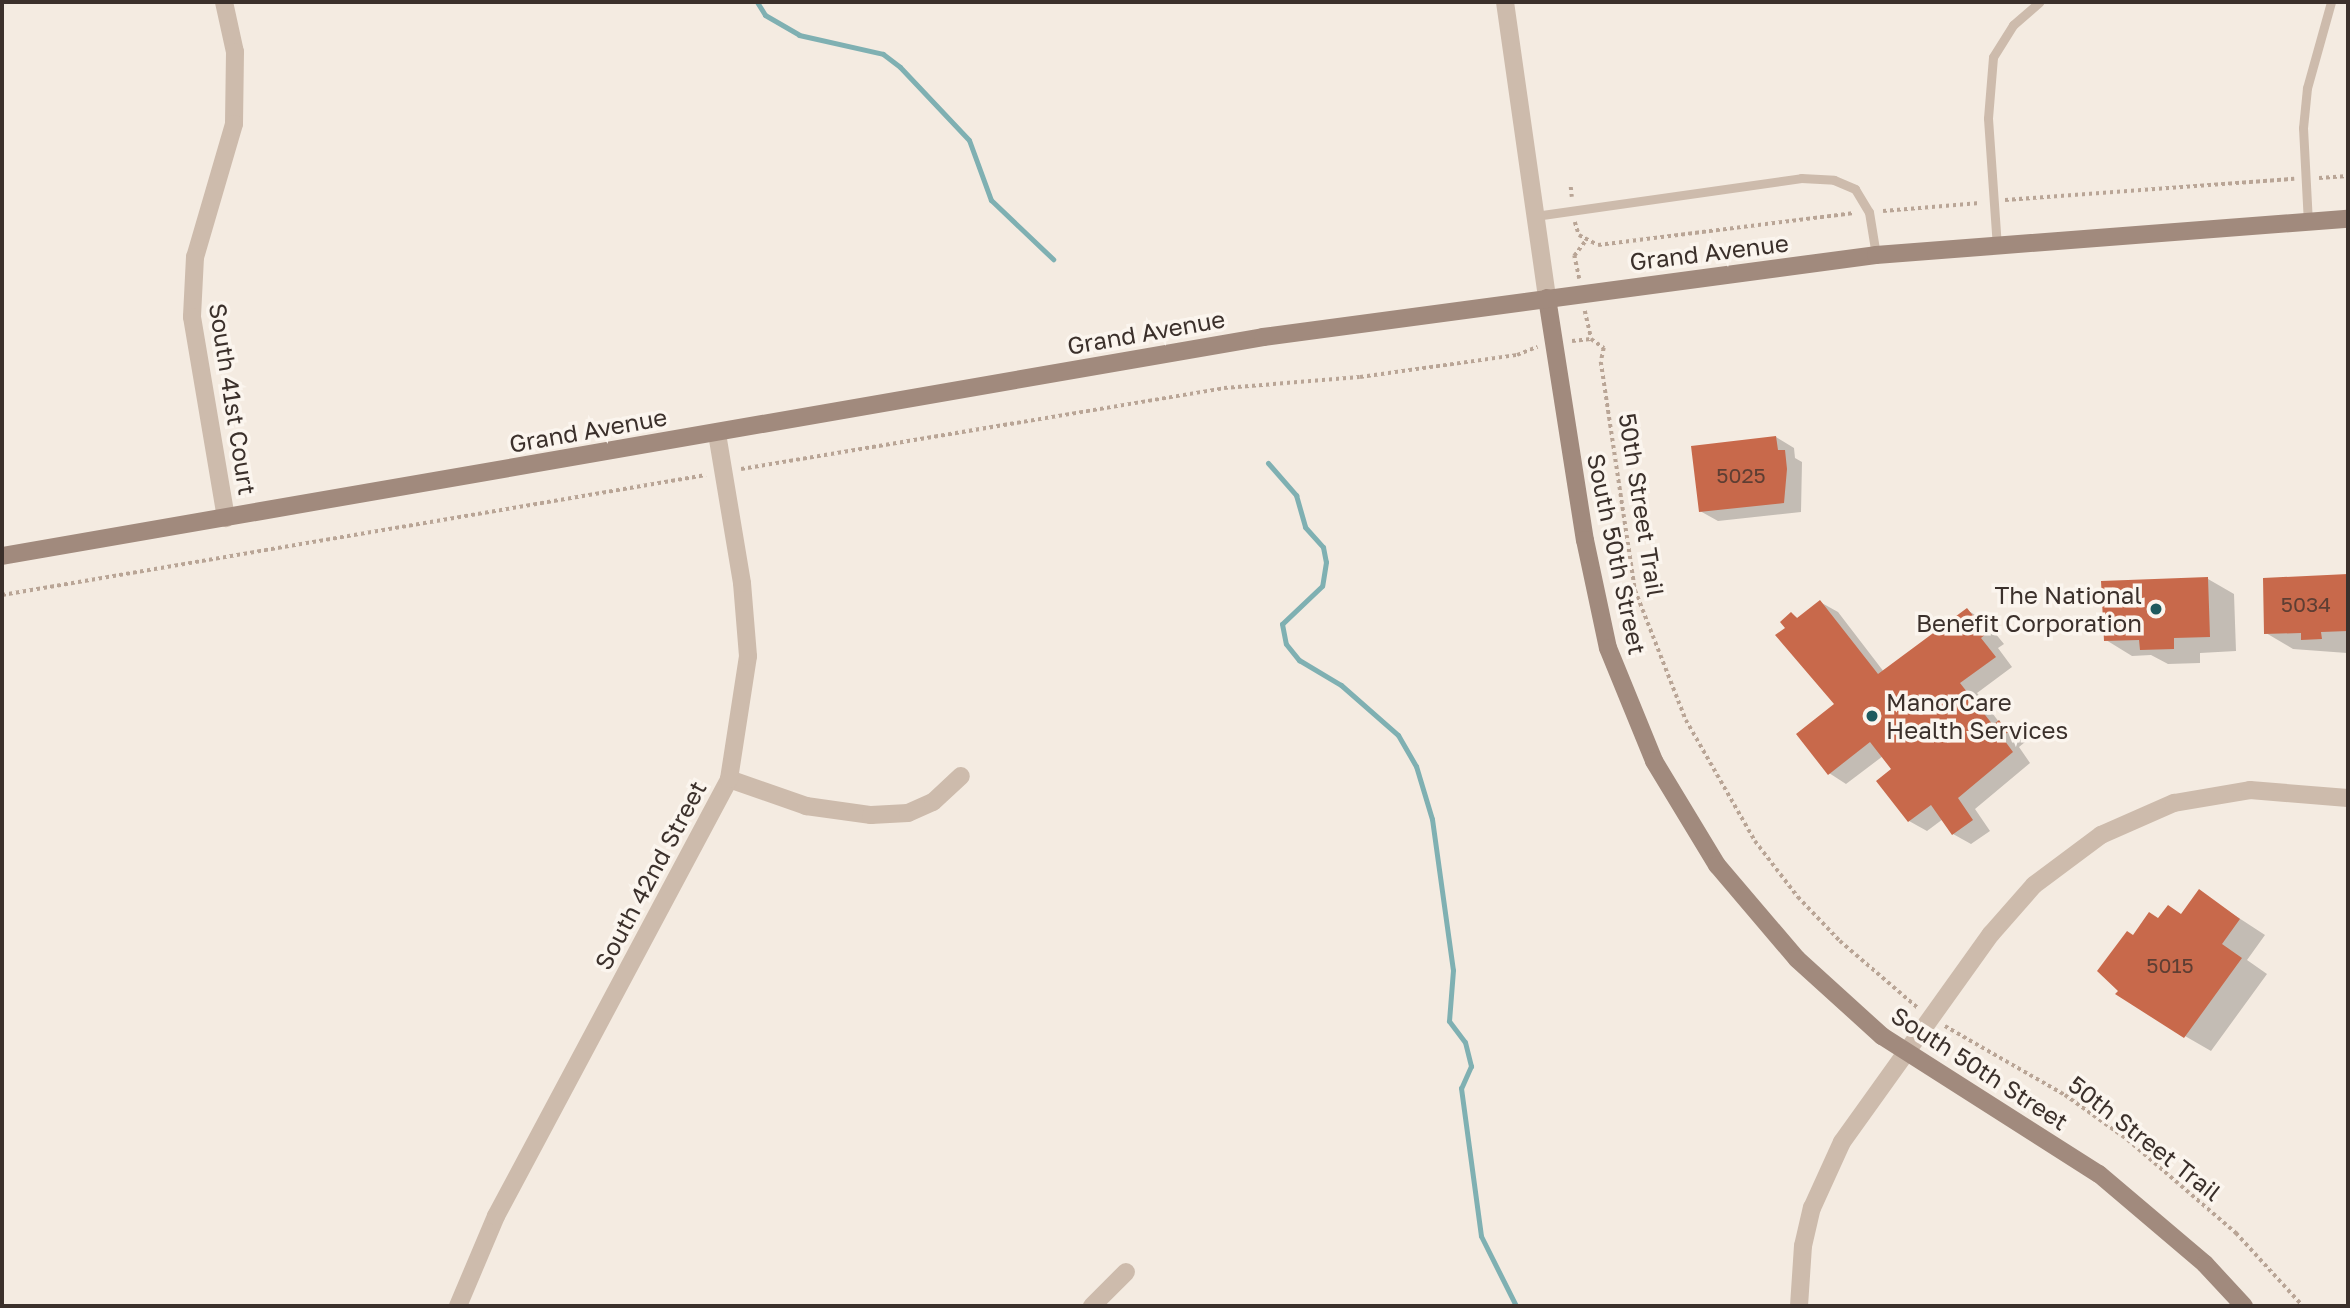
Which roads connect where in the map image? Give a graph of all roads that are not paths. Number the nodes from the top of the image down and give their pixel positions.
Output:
1 (224, 2) edge
2 (1505, 2) edge
3 (2039, 2) edge
4 (2331, 2) edge
5 (1535, 216) junction
6 (2348, 219) edge
7 (2308, 225) junction
8 (2348, 228) edge
9 (1997, 247) junction
10 (1876, 255) junction
11 (1547, 298) junction
12 (717, 433) junction
13 (226, 517) junction
14 (2, 556) edge
15 (961, 776) dead end
16 (729, 779) junction
17 (2348, 798) edge
18 (1906, 1054) junction
19 (1126, 1272) dead end
20 (458, 1306) edge
21 (1092, 1306) edge
22 (1799, 1306) edge
23 (2244, 1306) edge

1 - 13 street, South 41st Court
2 - 5 street, South 50th Street
3 - 9 lane
4 - 7 lane
5 - 10 lane
5 - 11 street, South 50th Street
6 - 7 main road, Grand Avenue
7 - 8 main road, Grand Avenue
7 - 9 main road, Grand Avenue
9 - 10 main road, Grand Avenue
10 - 11 main road, Grand Avenue
11 - 12 main road, Grand Avenue
11 - 18 main road, South 50th Street
12 - 13 main road, Grand Avenue
12 - 16 street, South 42nd Street
13 - 14 main road, Grand Avenue
15 - 16 street
16 - 20 street, South 42nd Street
17 - 18 street
18 - 22 street
18 - 23 main road, South 50th Street
19 - 21 street

